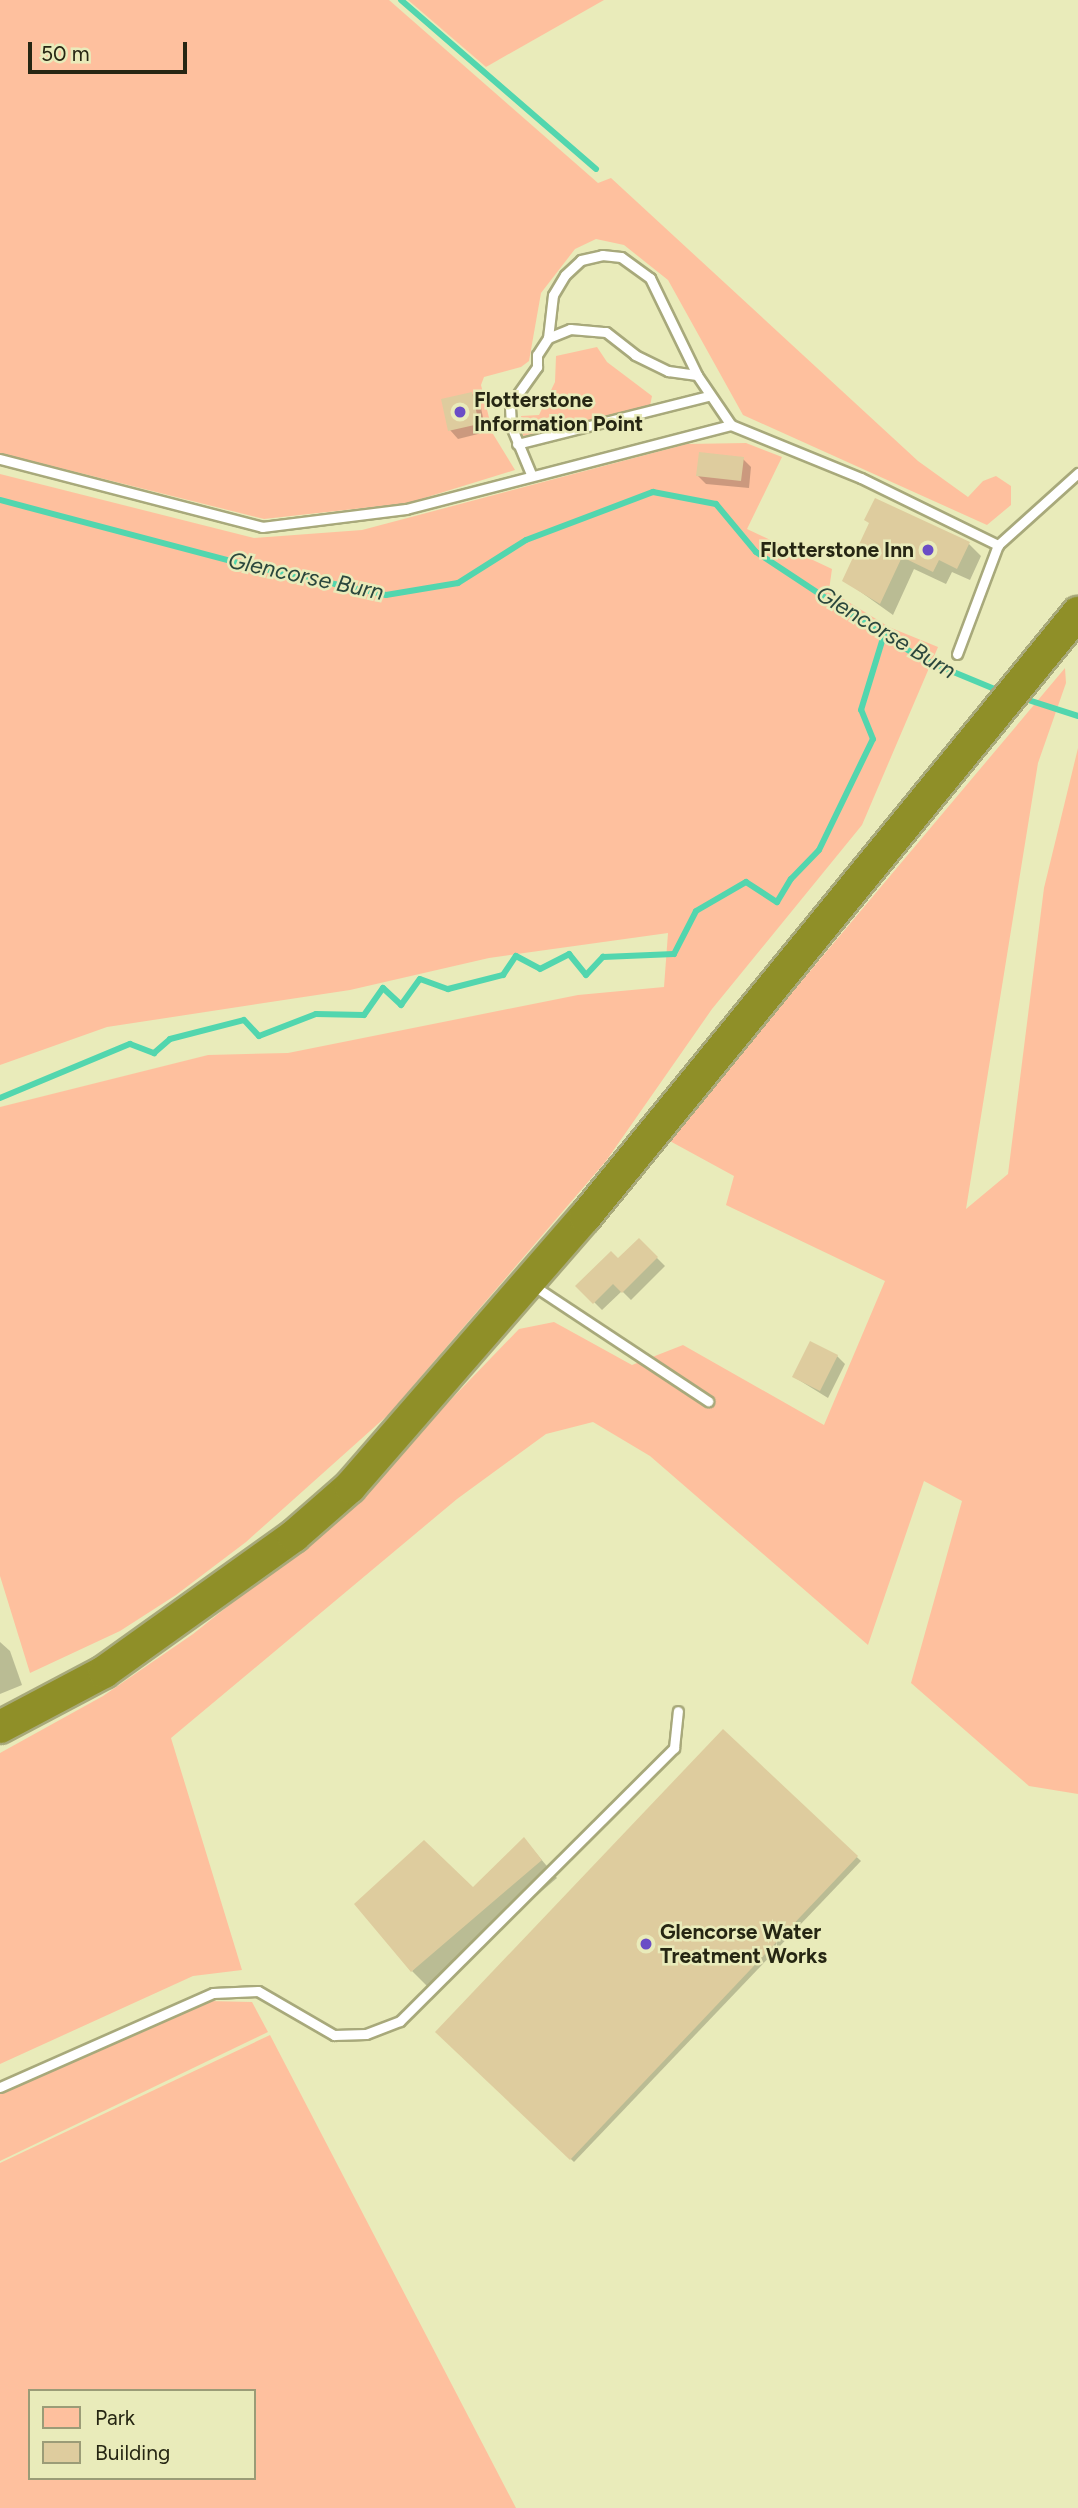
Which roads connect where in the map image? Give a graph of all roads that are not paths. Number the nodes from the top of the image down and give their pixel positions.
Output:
1 (548, 338) junction
2 (697, 374) junction
3 (708, 396) junction
4 (731, 425) junction
5 (517, 444) junction
6 (0, 459) edge
7 (1078, 473) edge
8 (531, 474) junction
9 (998, 545) junction
10 (1078, 613) edge
11 (957, 654) dead end
12 (530, 1283) junction
13 (708, 1401) dead end
14 (678, 1711) dead end
15 (0, 1727) edge
16 (0, 2087) edge

1 - 2 lane
1 - 2 lane
1 - 5 lane
2 - 3 lane
3 - 4 lane
3 - 5 lane
4 - 8 lane
4 - 9 lane
5 - 8 lane
6 - 8 lane
7 - 9 lane
9 - 11 lane
10 - 12 highway
12 - 13 lane
12 - 15 highway
14 - 16 lane

